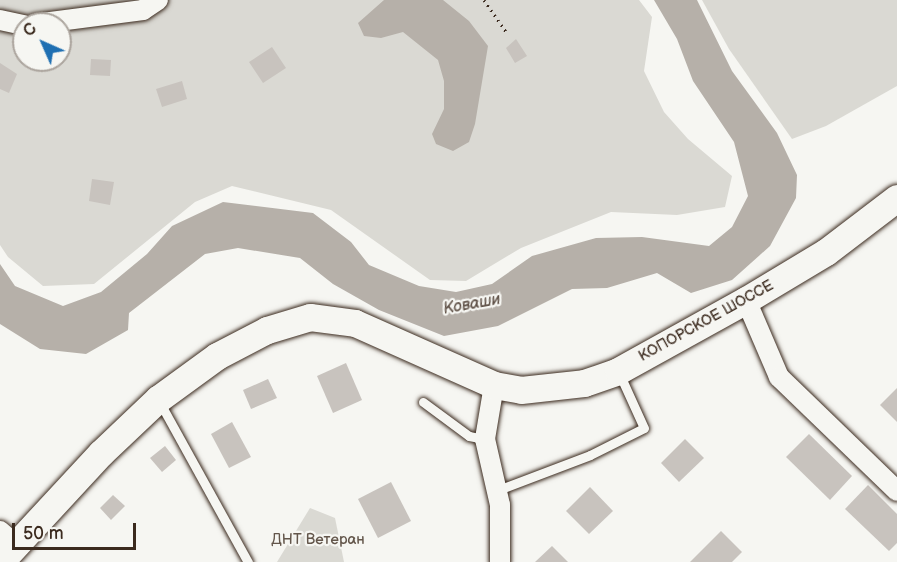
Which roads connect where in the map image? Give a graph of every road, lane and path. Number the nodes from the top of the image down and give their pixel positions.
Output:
1 (158, 0) edge
2 (484, 0) edge
3 (72, 19) edge
4 (507, 33) dead end
5 (897, 198) edge
6 (746, 300) junction
7 (618, 371) junction
8 (494, 385) junction
9 (158, 399) junction
10 (423, 402) dead end
11 (485, 439) junction
12 (498, 490) junction
13 (897, 491) edge
14 (5, 546) edge
15 (248, 562) edge
16 (500, 562) edge

1 - 3 street
2 - 4 path
5 - 6 main road, КОПОРСКОЕ ШОССЕ
6 - 7 main road, КОПОРСКОЕ ШОССЕ
6 - 13 street
7 - 8 main road, КОПОРСКОЕ ШОССЕ
7 - 12 lane
8 - 9 main road, КОПОРСКОЕ ШОССЕ
8 - 11 street
9 - 14 main road, КОПОРСКОЕ ШОССЕ
9 - 15 lane
10 - 11 lane
11 - 12 street
12 - 16 street

